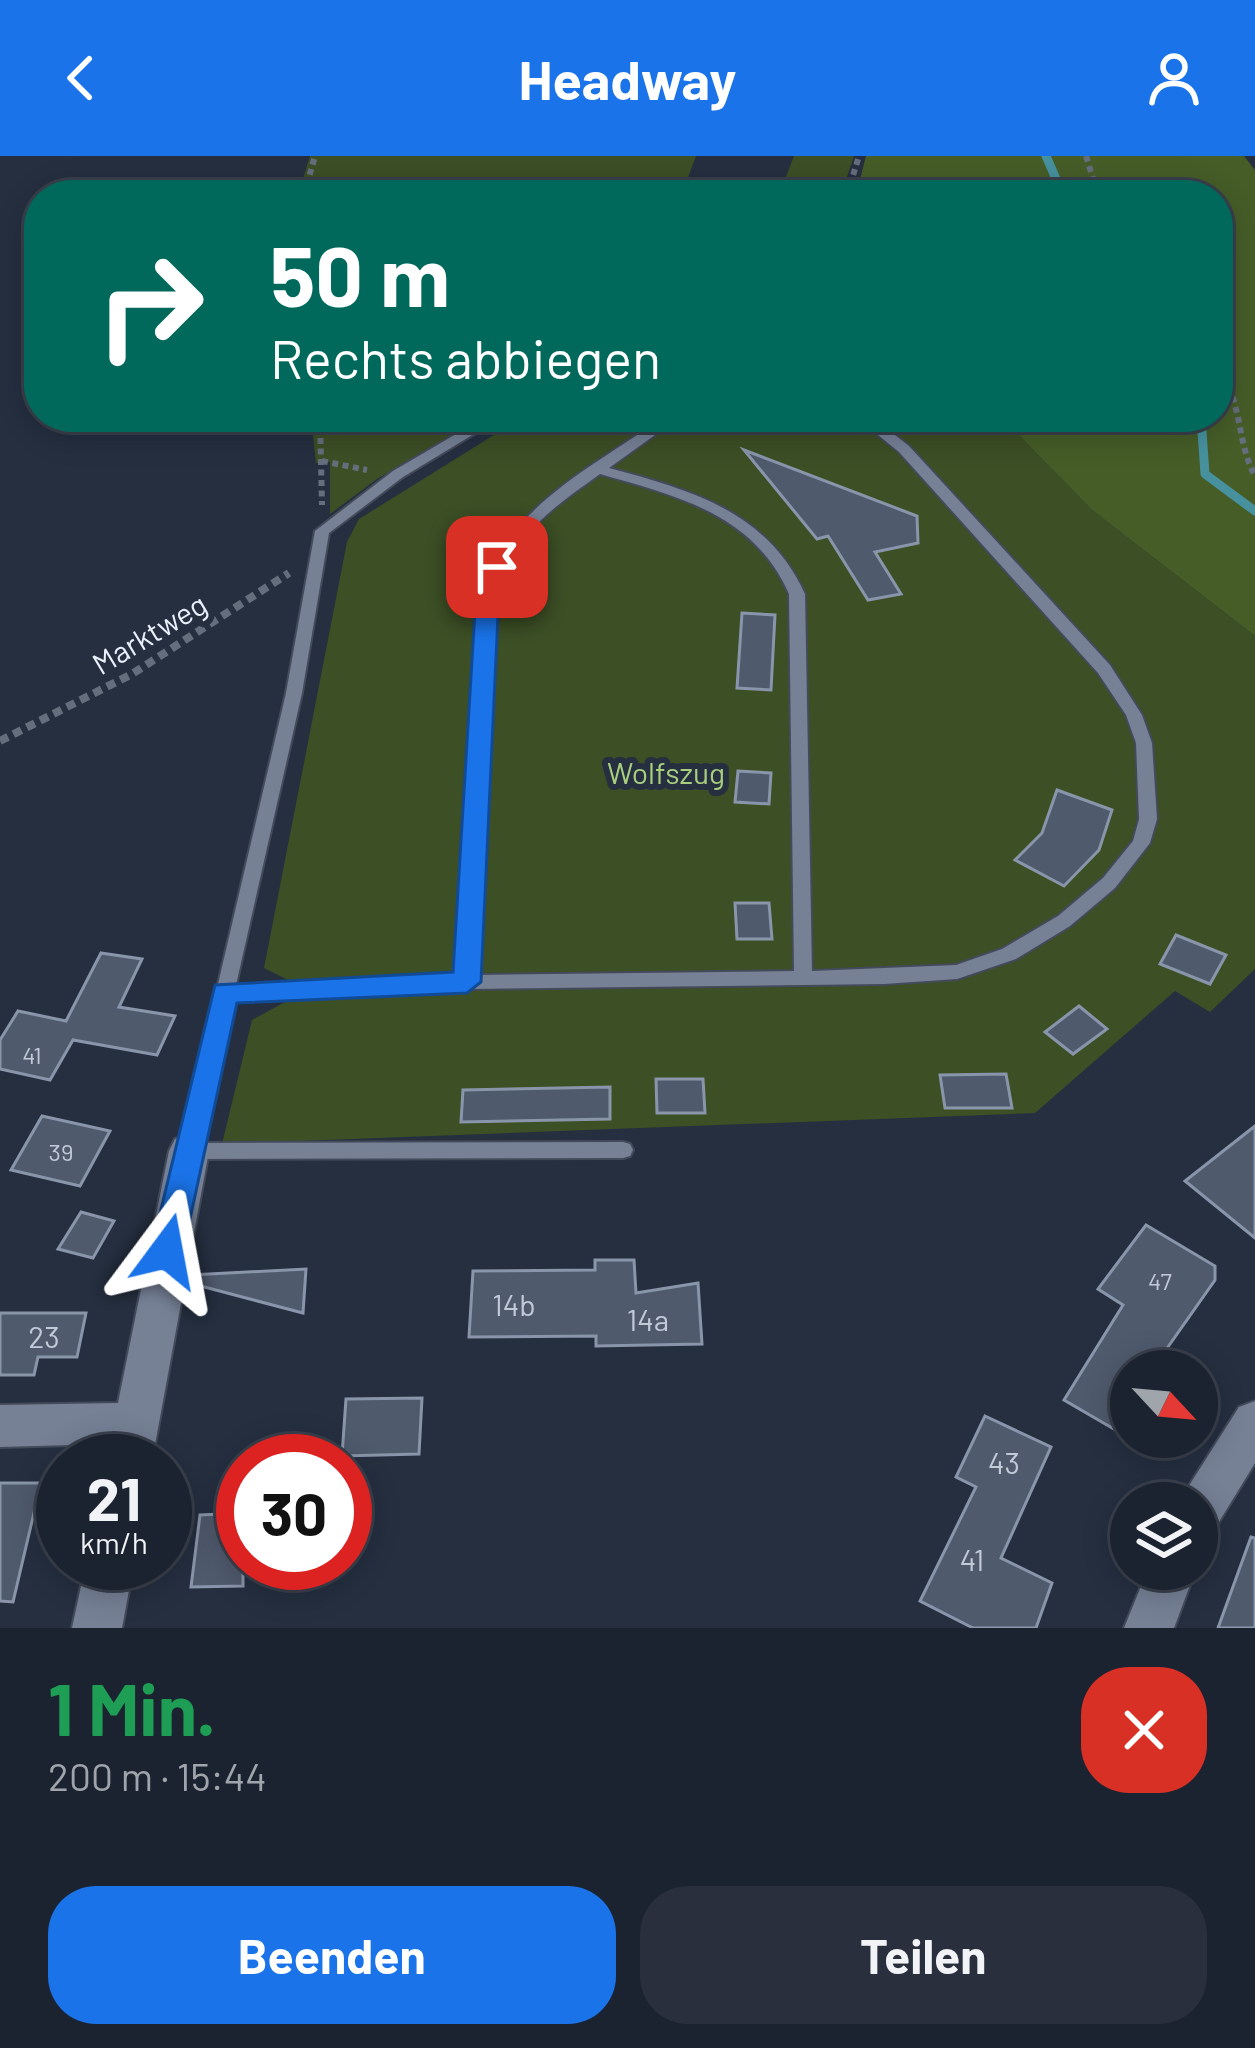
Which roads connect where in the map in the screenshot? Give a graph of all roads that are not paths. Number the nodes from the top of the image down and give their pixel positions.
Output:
1 (470, 432) edge
2 (653, 432) edge
3 (882, 432) edge
4 (602, 470) junction
5 (803, 978) junction
6 (467, 982) junction
7 (225, 993) junction
8 (623, 1150) dead end
9 (189, 1151) junction
10 (1255, 1422) edge
11 (0, 1426) edge
12 (66, 1434) edge
13 (135, 1434) edge
14 (1217, 1482) edge
15 (105, 1590) edge
16 (1164, 1590) edge
17 (98, 1628) edge
18 (1149, 1628) edge

1 - 7 lane
2 - 4 lane
3 - 5 lane
4 - 5 lane
4 - 6 lane
5 - 6 lane
6 - 7 lane
7 - 9 lane
8 - 9 lane
9 - 13 street
10 - 14 street
11 - 12 street
15 - 17 street
16 - 18 street

